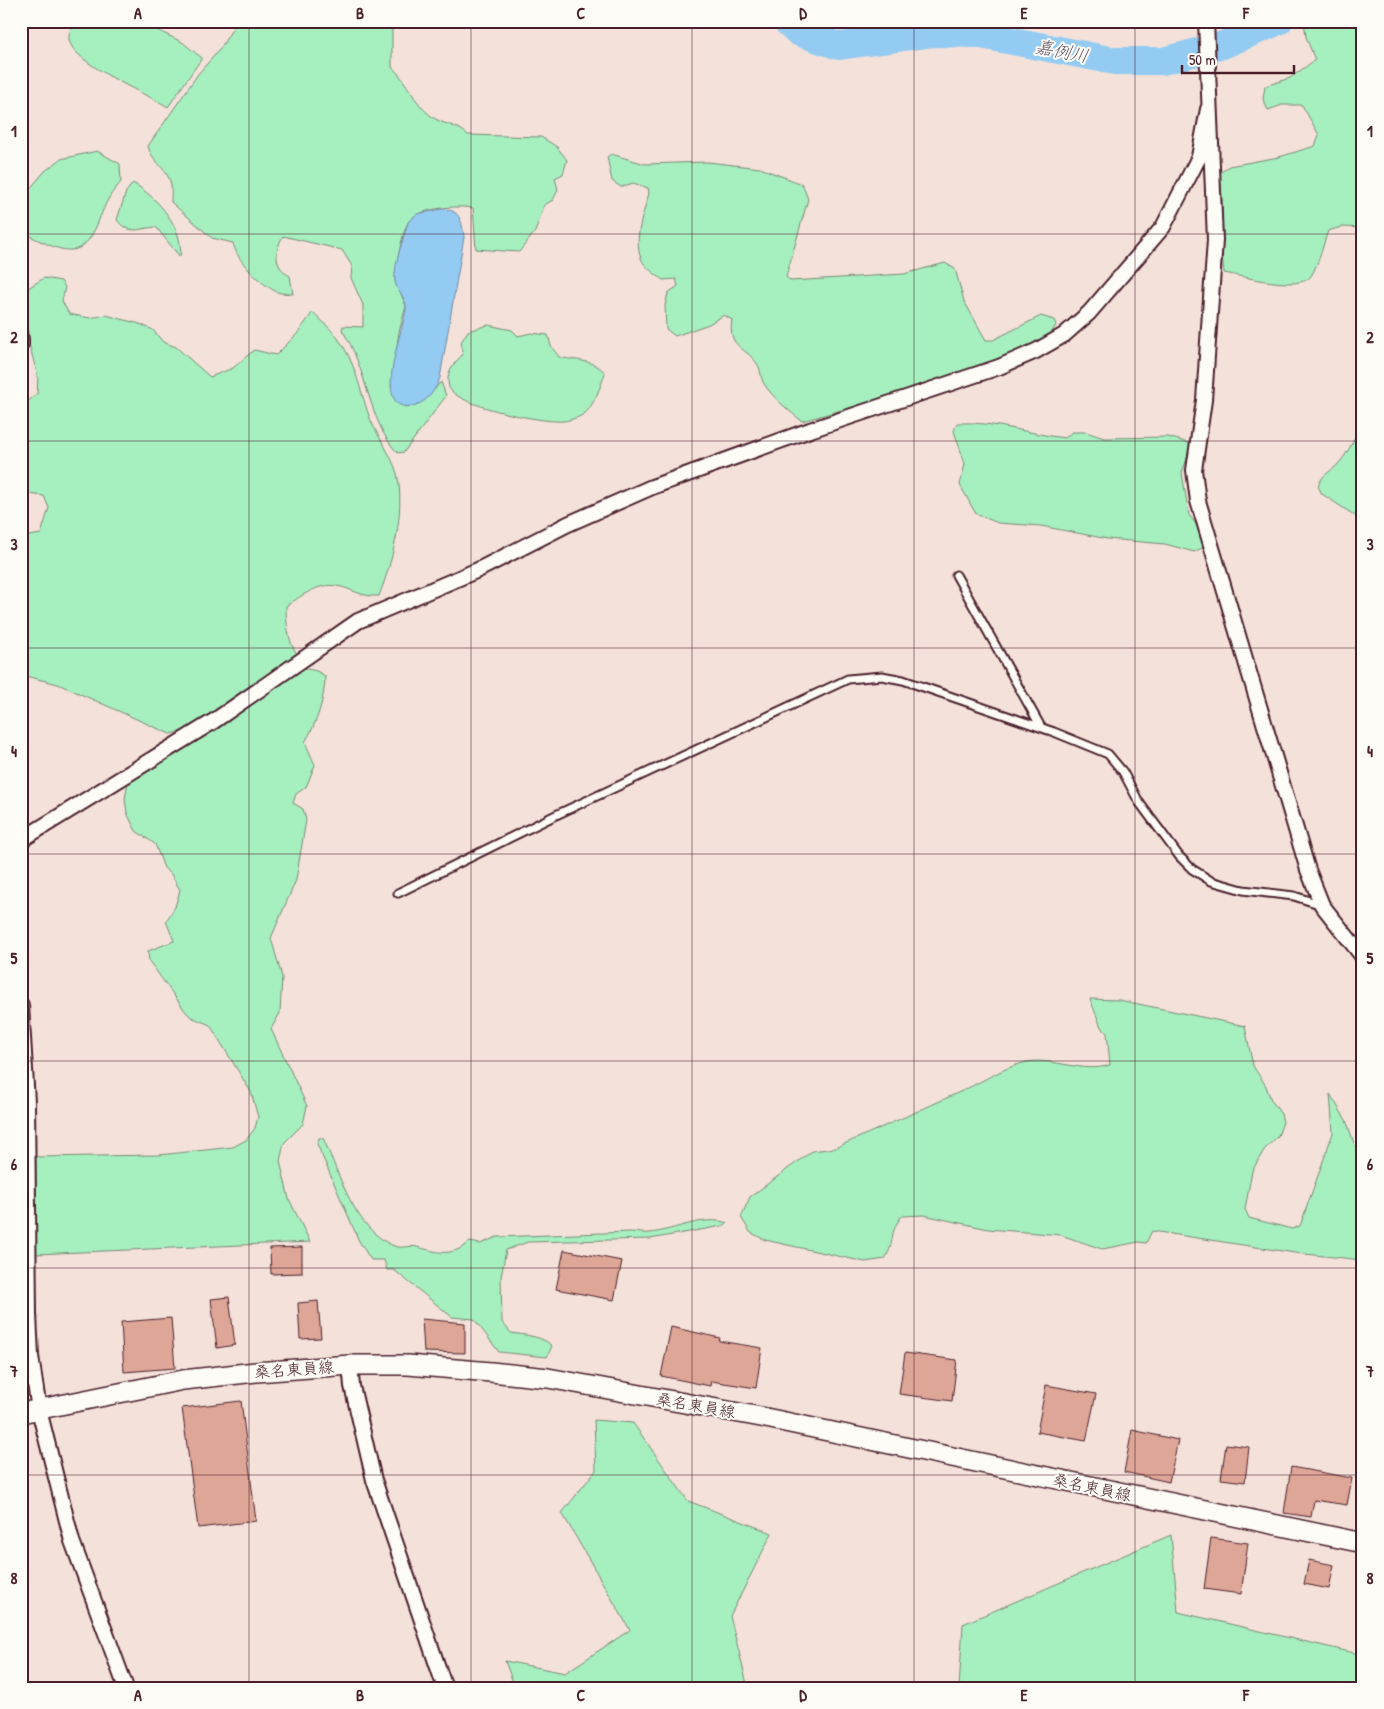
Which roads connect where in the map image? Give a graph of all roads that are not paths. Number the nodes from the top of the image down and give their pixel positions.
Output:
1 (1206, 26) edge
2 (1208, 109) junction
3 (21, 339) edge
4 (21, 344) edge
5 (956, 574) dead end
6 (1041, 727) junction
7 (21, 840) edge
8 (398, 893) dead end
9 (1322, 905) junction
10 (1363, 957) edge
11 (21, 1005) edge
12 (350, 1365) junction
13 (30, 1411) edge
14 (1363, 1543) edge
15 (126, 1688) edge
16 (445, 1688) edge

1 - 2 street
2 - 7 street
2 - 9 street
3 - 4 street
5 - 6 lane
6 - 8 lane
6 - 9 lane
9 - 10 street
11 - 13 street
12 - 13 main road, 桑名東員線
12 - 14 main road, 桑名東員線
12 - 16 street
13 - 15 street

